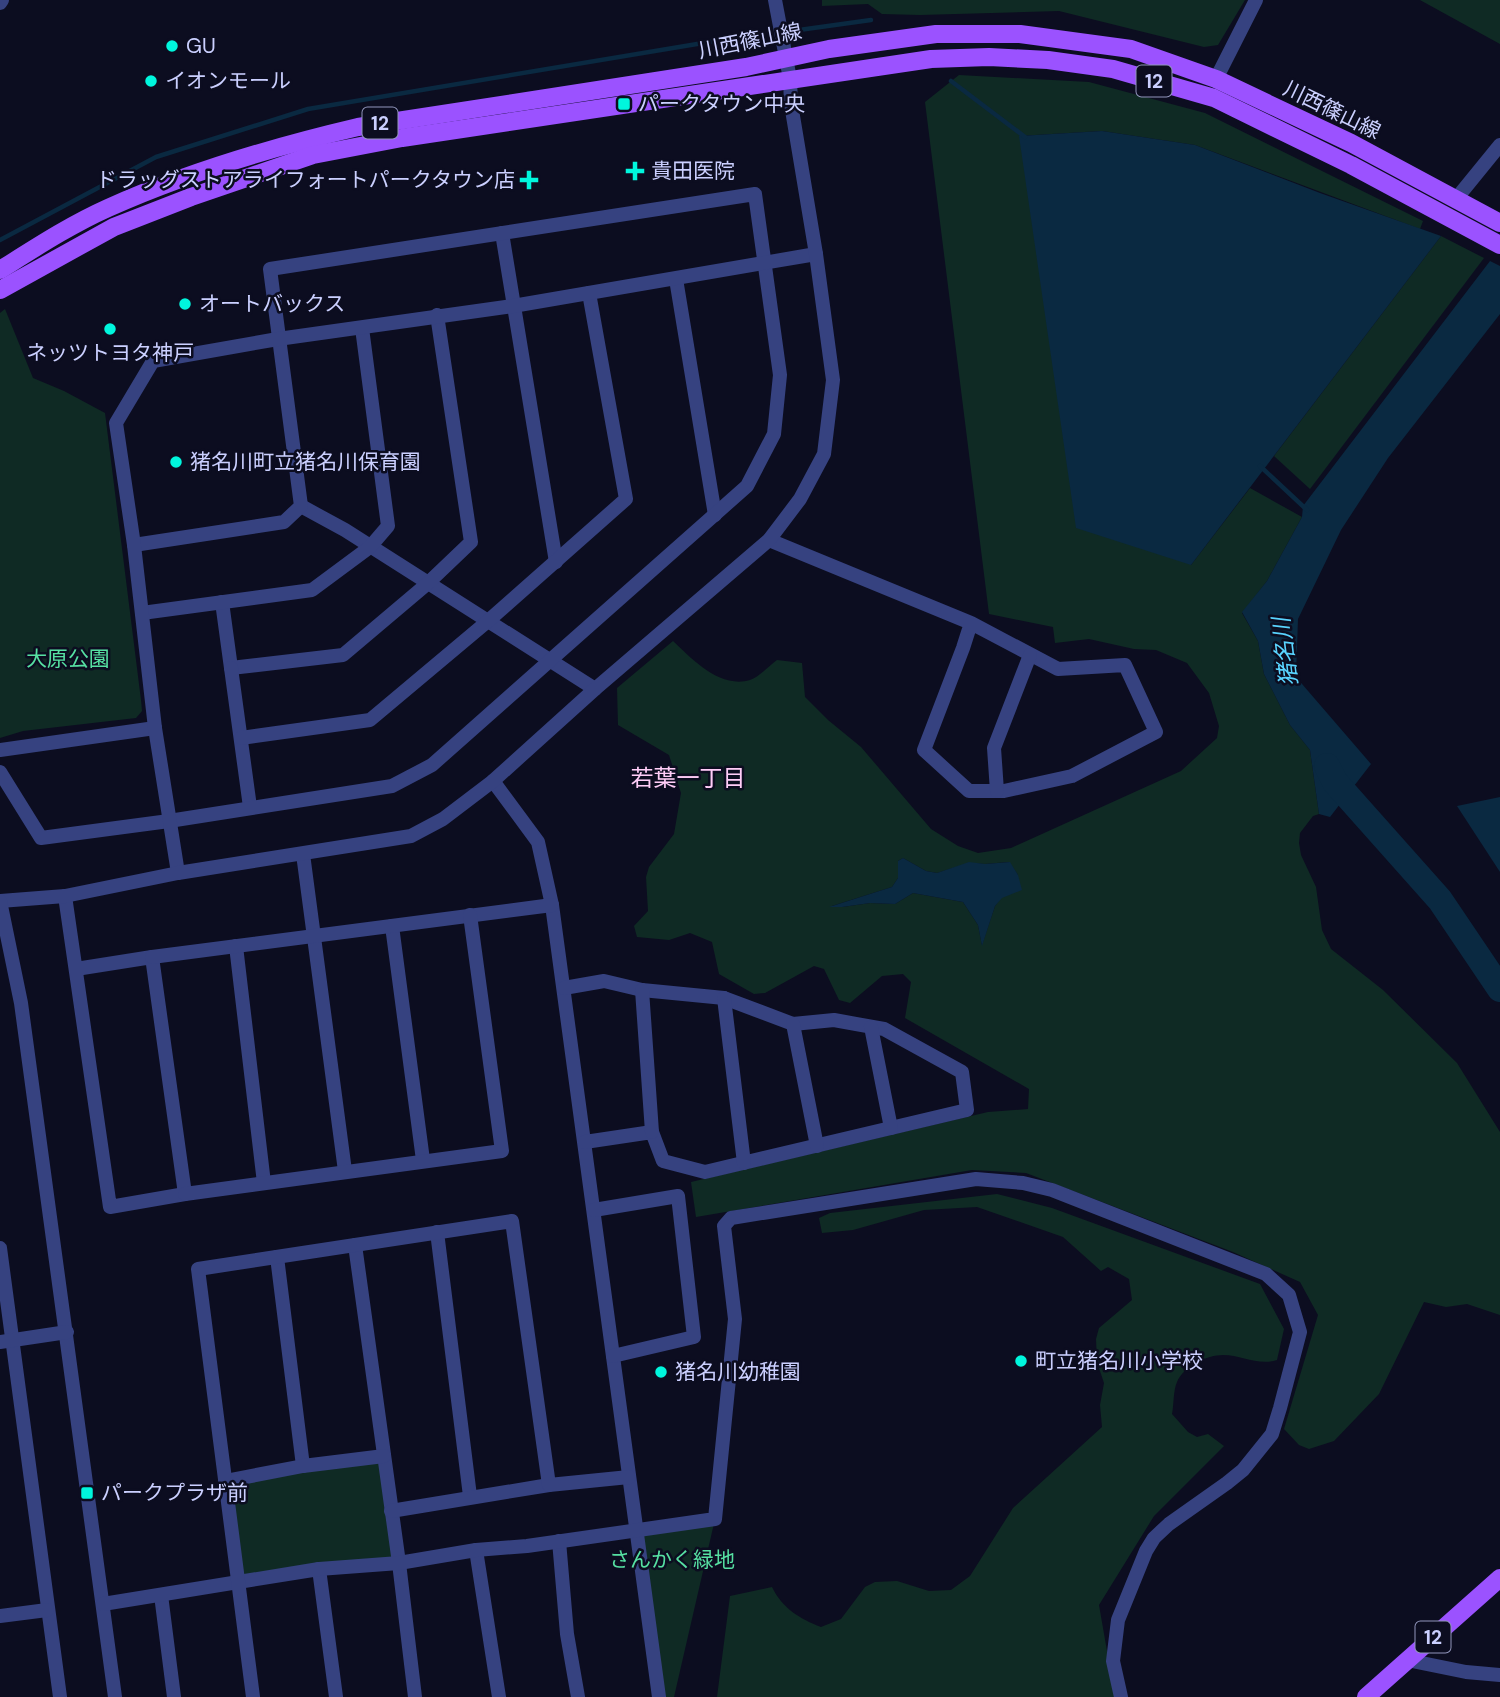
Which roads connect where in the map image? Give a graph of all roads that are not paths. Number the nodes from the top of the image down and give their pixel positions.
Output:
1 (775, 0) edge
2 (1256, 0) edge
3 (785, 57) junction
4 (790, 79) junction
5 (1216, 79) junction
6 (1500, 145) edge
7 (1456, 199) junction
8 (1498, 223) edge
9 (502, 233) junction
10 (1492, 241) edge
11 (816, 254) junction
12 (765, 262) junction
13 (0, 270) edge
14 (676, 279) junction
15 (0, 290) edge
16 (589, 293) junction
17 (513, 306) junction
18 (437, 316) junction
19 (362, 328) junction
20 (278, 339) junction
21 (301, 506) junction
22 (715, 515) junction
23 (769, 540) junction
24 (134, 545) junction
25 (370, 547) junction
26 (556, 562) junction
27 (426, 584) junction
28 (222, 602) junction
29 (142, 613) junction
30 (488, 621) junction
31 (971, 623) junction
32 (1030, 654) junction
33 (549, 661) junction
34 (231, 668) junction
35 (595, 689) junction
36 (155, 728) junction
37 (241, 738) junction
38 (0, 750) edge
39 (0, 772) edge
40 (494, 781) junction
41 (997, 791) junction
42 (250, 807) junction
43 (169, 821) junction
44 (303, 855) junction
45 (178, 873) junction
46 (65, 896) junction
47 (0, 901) edge
48 (552, 905) junction
49 (470, 915) junction
50 (392, 926) junction
51 (313, 936) junction
52 (236, 946) junction
53 (152, 957) junction
54 (76, 969) junction
55 (564, 988) junction
56 (642, 990) junction
57 (723, 998) junction
58 (793, 1024) junction
59 (871, 1027) junction
60 (891, 1128) junction
61 (652, 1132) junction
62 (585, 1142) junction
63 (817, 1146) junction
64 (423, 1160) junction
65 (744, 1163) junction
66 (345, 1171) junction
67 (264, 1183) junction
68 (185, 1194) junction
69 (594, 1210) junction
70 (437, 1232) junction
71 (355, 1245) junction
72 (0, 1248) edge
73 (277, 1257) junction
74 (66, 1332) junction
75 (6, 1341) edge
76 (613, 1356) junction
77 (384, 1456) junction
78 (303, 1466) junction
79 (629, 1477) junction
80 (225, 1481) junction
81 (549, 1485) junction
82 (470, 1496) junction
83 (391, 1511) junction
84 (636, 1530) junction
85 (559, 1541) junction
86 (476, 1550) junction
87 (399, 1563) junction
88 (319, 1569) junction
89 (1500, 1578) edge
90 (238, 1582) junction
91 (161, 1595) junction
92 (103, 1604) junction
93 (47, 1610) junction
94 (0, 1616) edge
95 (1407, 1660) junction
96 (1500, 1675) edge
97 (60, 1697) edge
98 (115, 1697) edge
99 (174, 1697) edge
100 (253, 1697) edge
101 (336, 1697) edge
102 (415, 1697) edge
103 (499, 1697) edge
104 (578, 1697) edge
105 (659, 1697) edge
106 (1121, 1697) edge
107 (1366, 1697) edge

1 - 3 street
2 - 5 street
3 - 4 street
3 - 5 main road, 川西篠山線 / 12
3 - 13 main road, 川西篠山線 / 12
4 - 10 main road, 川西篠山線 / 12
4 - 11 street
4 - 15 main road, 川西篠山線 / 12
5 - 7 main road, 川西篠山線 / 12
6 - 7 street
7 - 8 main road, 川西篠山線 / 12
9 - 12 street
9 - 17 street
9 - 20 street
11 - 12 street
11 - 23 street
12 - 14 street
12 - 22 street
14 - 16 street
14 - 22 street
16 - 17 street
16 - 26 street
17 - 18 street
17 - 26 street
18 - 19 street
18 - 27 street
19 - 20 street
19 - 25 street
20 - 21 street
20 - 24 street
21 - 24 street
21 - 25 street
22 - 33 street
23 - 31 street
23 - 35 street
24 - 29 street
25 - 27 street
25 - 28 street
26 - 30 street
27 - 30 street
27 - 34 street
28 - 29 street
28 - 34 street
29 - 36 street
30 - 33 street
30 - 37 street
31 - 32 street
31 - 41 street
32 - 41 street
32 - 41 street
33 - 35 street
33 - 42 street
34 - 37 street
35 - 40 street
36 - 38 street
36 - 43 street
37 - 42 street
39 - 43 street
40 - 44 street
40 - 48 street
42 - 43 street
43 - 45 street
44 - 45 street
44 - 51 street
45 - 46 street
46 - 47 street
46 - 54 street
47 - 74 street
48 - 49 street
48 - 55 street
49 - 50 street
49 - 64 street
50 - 51 street
50 - 64 street
51 - 52 street
51 - 66 street
52 - 53 street
52 - 67 street
53 - 54 street
53 - 68 street
54 - 68 street
55 - 56 street
55 - 62 street
56 - 57 street
56 - 61 street
57 - 58 street
57 - 65 street
58 - 59 street
58 - 63 street
59 - 60 street
59 - 60 street
60 - 63 street
61 - 62 street
61 - 65 street
62 - 69 street
63 - 65 street
64 - 66 street
66 - 67 street
67 - 68 street
69 - 76 street
69 - 76 street
70 - 71 street
70 - 81 street
70 - 82 street
71 - 73 street
71 - 77 street
72 - 75 street
73 - 78 street
73 - 80 street
74 - 75 street
74 - 92 street
75 - 93 street
76 - 79 street
77 - 78 street
77 - 83 street
78 - 80 street
79 - 81 street
79 - 84 street
80 - 90 street
81 - 82 street
82 - 83 street
83 - 87 street
84 - 85 street
84 - 105 street
84 - 106 street
85 - 86 street
85 - 104 street
86 - 87 street
86 - 103 street
87 - 88 street
87 - 102 street
88 - 90 street
88 - 101 street
89 - 95 main road, 12
90 - 91 street
90 - 100 street
91 - 92 street
91 - 99 street
92 - 98 street
93 - 94 street
93 - 97 street
95 - 96 street
95 - 107 main road, 12

